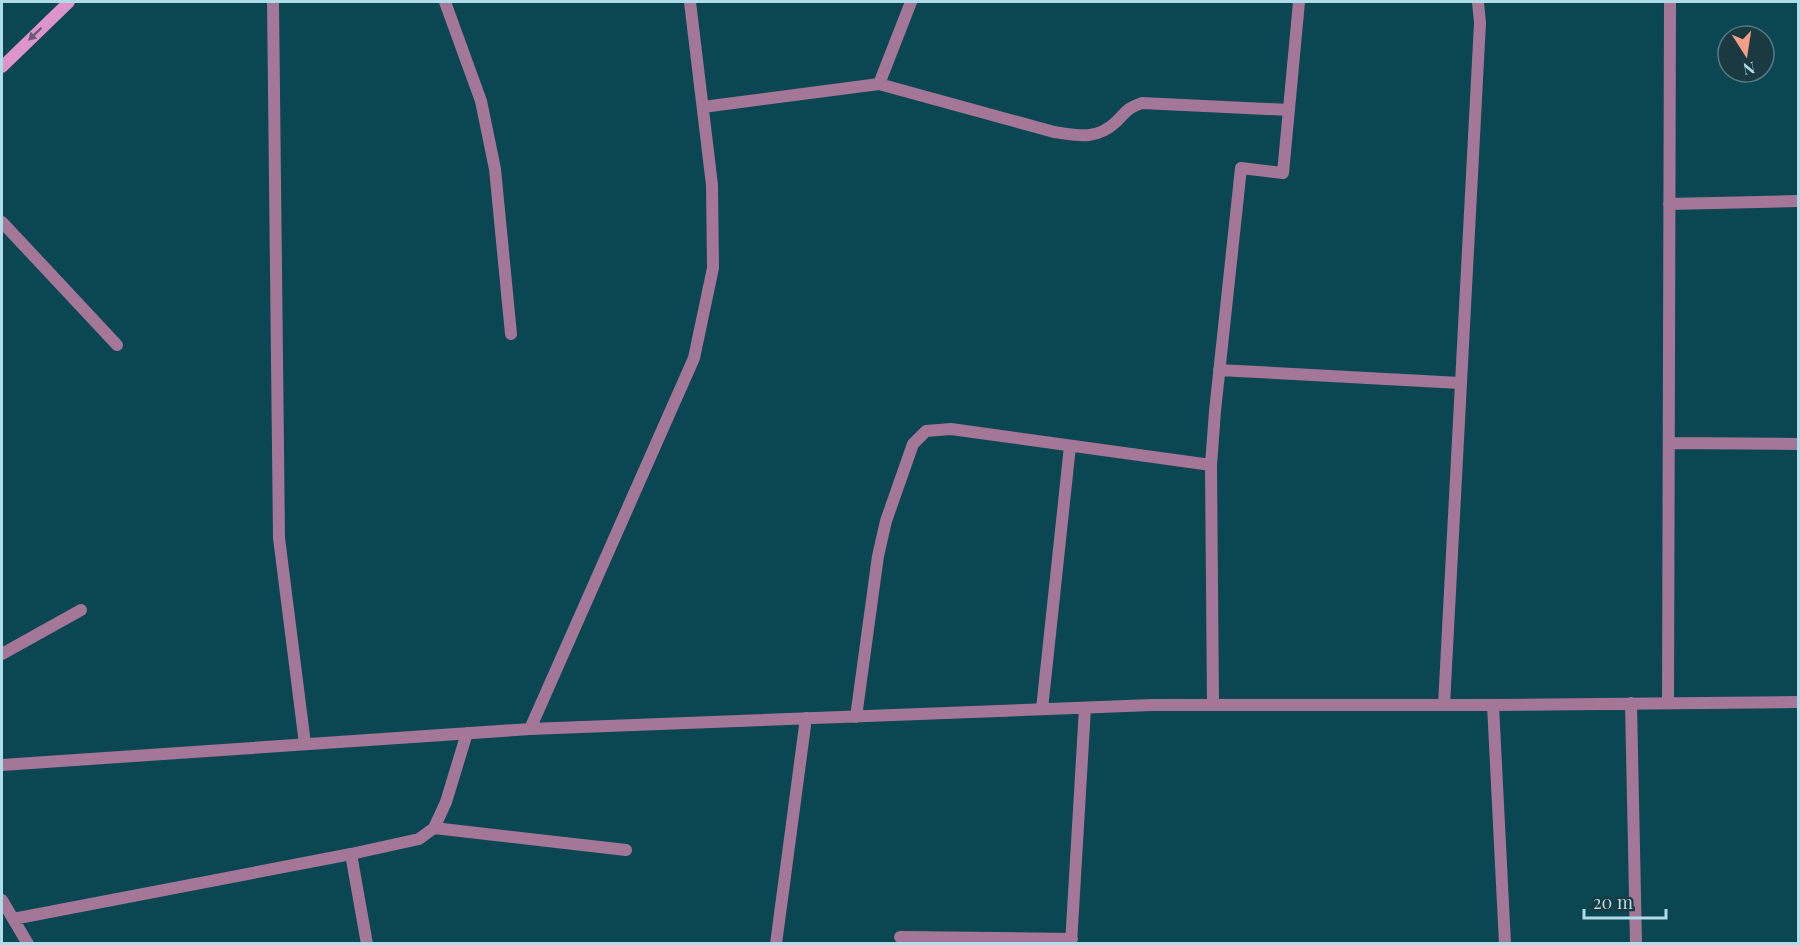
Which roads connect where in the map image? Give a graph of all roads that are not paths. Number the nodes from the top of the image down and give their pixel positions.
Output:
1 (69, 2) edge
2 (273, 2) edge
3 (445, 2) edge
4 (690, 2) edge
5 (911, 2) edge
6 (1299, 2) edge
7 (1478, 2) edge
8 (1670, 2) edge
9 (2, 67) edge
10 (879, 84) junction
11 (703, 107) junction
12 (1289, 110) junction
13 (1798, 201) edge
14 (1669, 204) junction
15 (2, 222) edge
16 (511, 334) dead end
17 (117, 345) dead end
18 (1219, 370) junction
19 (1460, 383) junction
20 (1669, 443) junction
21 (1798, 444) edge
22 (1070, 446) junction
23 (1212, 465) junction
24 (81, 610) dead end
25 (2, 654) edge
26 (1798, 702) edge
27 (1631, 703) junction
28 (1668, 703) junction
29 (1213, 705) junction
30 (1444, 705) junction
31 (1493, 705) junction
32 (1085, 708) junction
33 (1042, 710) junction
34 (856, 717) junction
35 (806, 718) junction
36 (530, 729) junction
37 (467, 733) junction
38 (305, 744) junction
39 (2, 765) edge
40 (434, 828) junction
41 (626, 850) dead end
42 (351, 854) junction
43 (2, 900) edge
44 (13, 919) junction
45 (900, 938) dead end
46 (1071, 941) edge
47 (28, 944) edge
48 (368, 944) edge
49 (777, 944) edge
50 (1505, 944) edge
51 (1636, 944) edge

1 -> 9 main road
2 - 38 street
3 - 16 street
4 - 11 street
5 - 10 street
6 - 12 street
7 - 19 street
8 - 14 street
10 - 11 street
10 - 12 street
11 - 36 street
12 - 18 street
13 - 14 street
14 - 20 street
15 - 17 street
18 - 19 street
18 - 23 street
19 - 30 street
20 - 21 street
20 - 28 street
22 - 23 street
22 - 33 street
22 - 34 street
23 - 29 street
24 - 25 street
26 - 28 street
27 - 28 street
27 - 31 street
27 - 51 street
29 - 30 street
29 - 32 street
30 - 31 street
31 - 50 street
32 - 33 street
32 - 46 street
33 - 34 street
34 - 35 street
35 - 36 street
35 - 49 street
36 - 37 street
37 - 38 street
37 - 40 street
38 - 39 street
40 - 41 street
40 - 42 street
42 - 44 street
42 - 48 street
43 - 44 street
44 - 47 street
45 - 46 street

